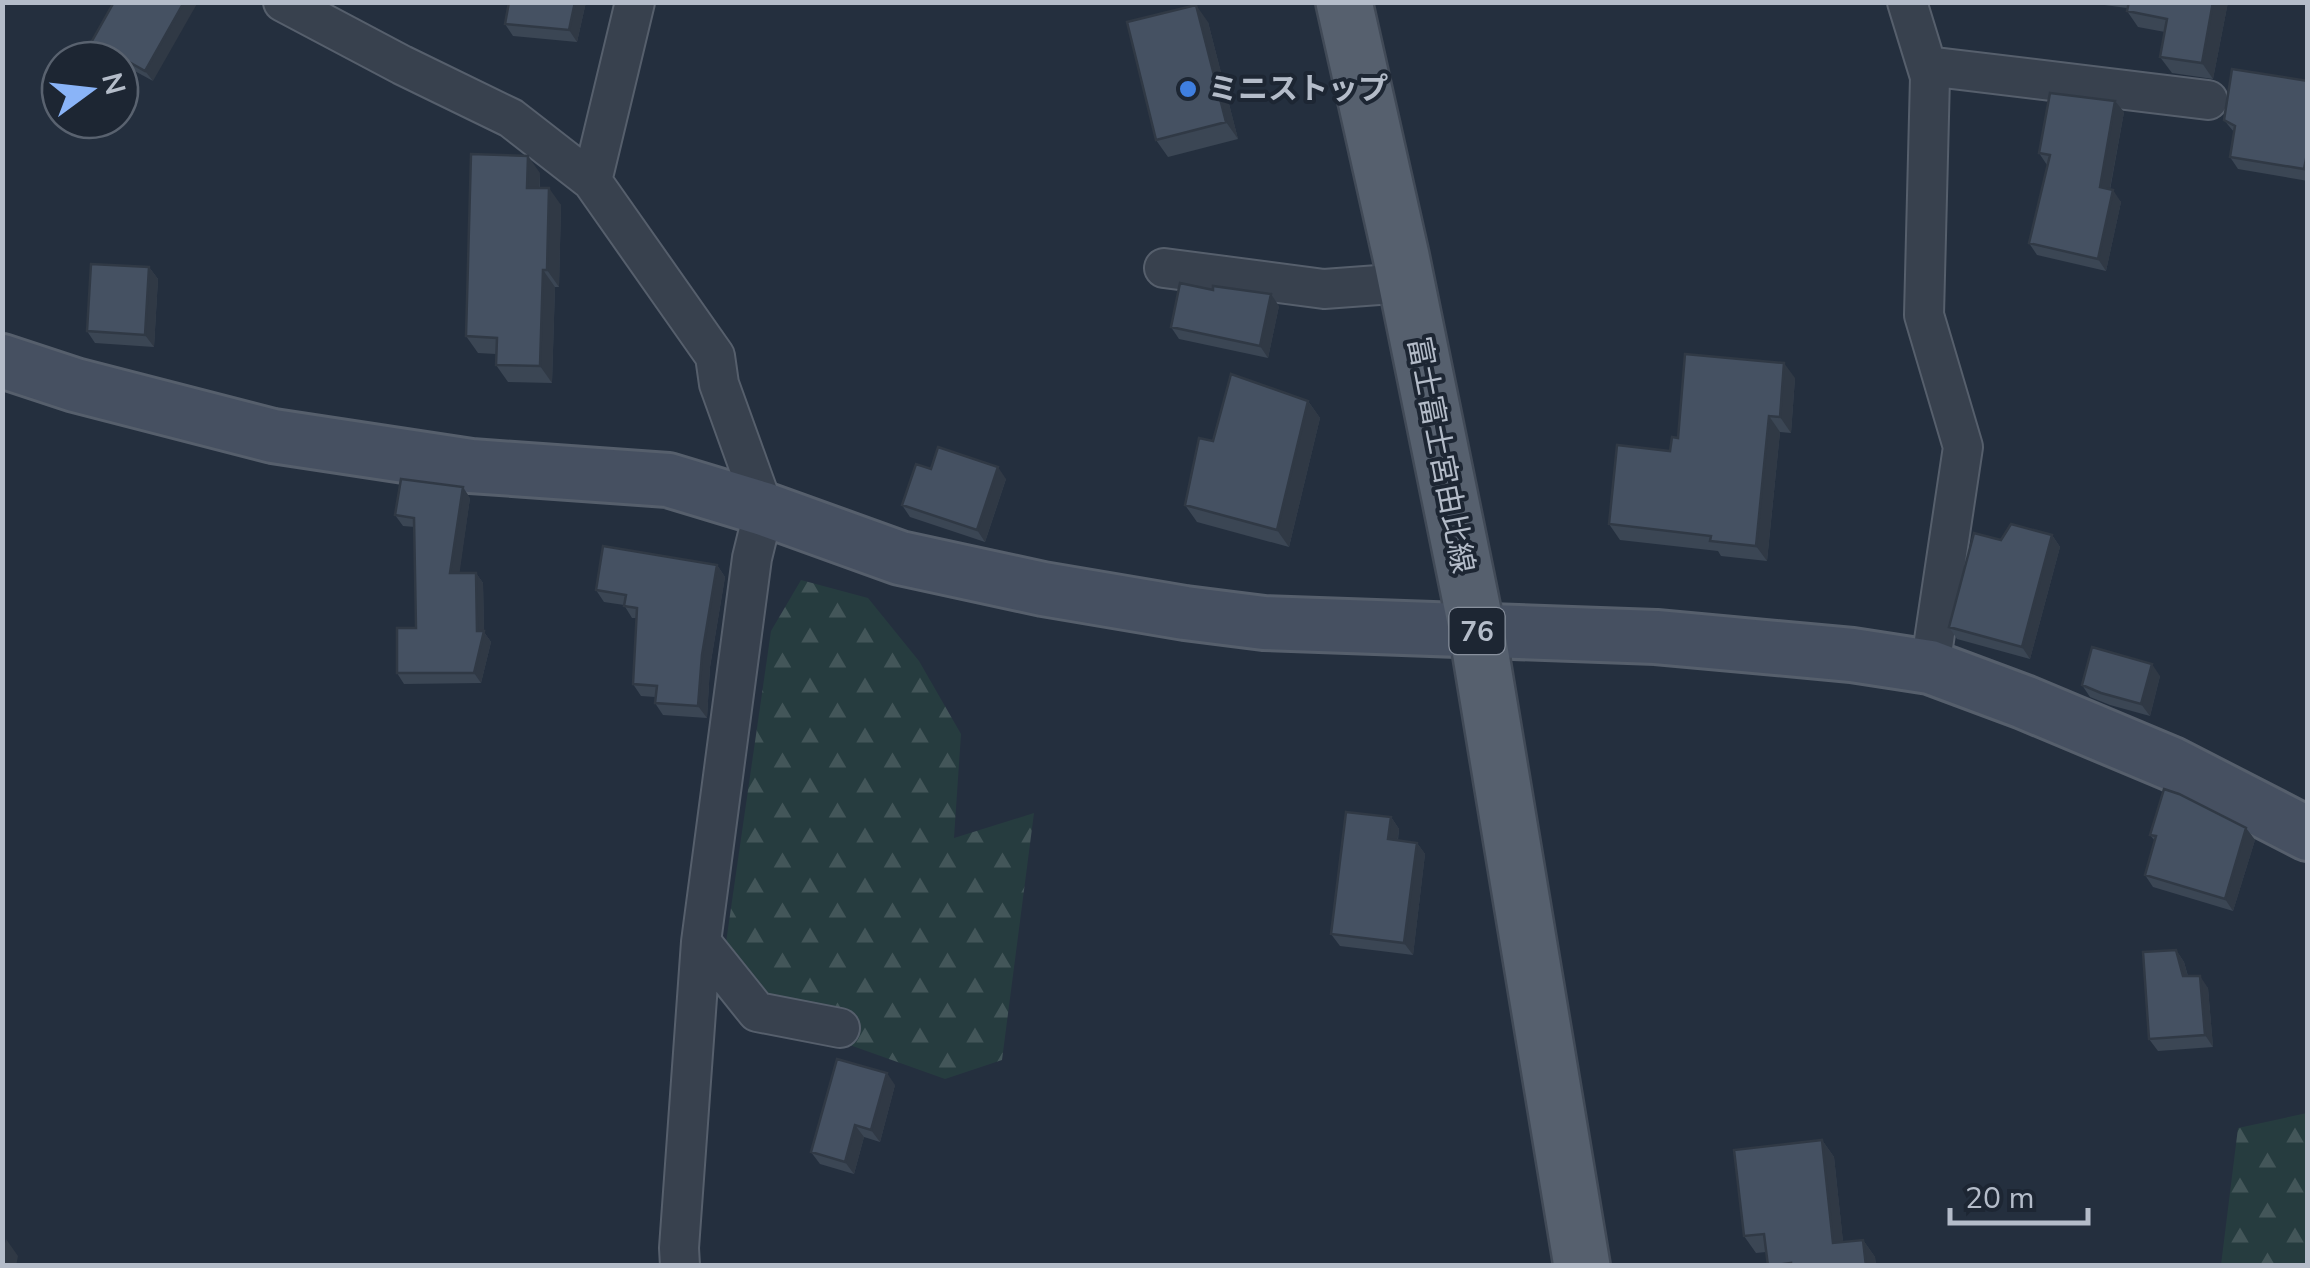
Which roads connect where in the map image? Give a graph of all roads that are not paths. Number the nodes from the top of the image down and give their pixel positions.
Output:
1 (283, 2) edge
2 (635, 2) edge
3 (1344, 2) edge
4 (1907, 2) edge
5 (1927, 66) junction
6 (2208, 100) dead end
7 (592, 181) junction
8 (1164, 268) dead end
9 (1406, 282) junction
10 (2, 361) edge
11 (764, 509) junction
12 (1476, 631) junction
13 (1930, 667) junction
14 (2308, 834) edge
15 (701, 942) junction
16 (840, 1028) dead end
17 (680, 1266) edge
18 (1582, 1266) edge

1 - 7 street
2 - 7 street
3 - 9 main road, 富士富士宮由比線 / 76
4 - 5 street
5 - 6 street
5 - 13 street
7 - 11 street
8 - 9 street
9 - 12 main road, 富士富士宮由比線 / 76
10 - 11 street
11 - 12 street
11 - 15 street
12 - 13 street
12 - 18 main road, 富士富士宮由比線 / 76
13 - 14 street
15 - 16 street
15 - 17 street

